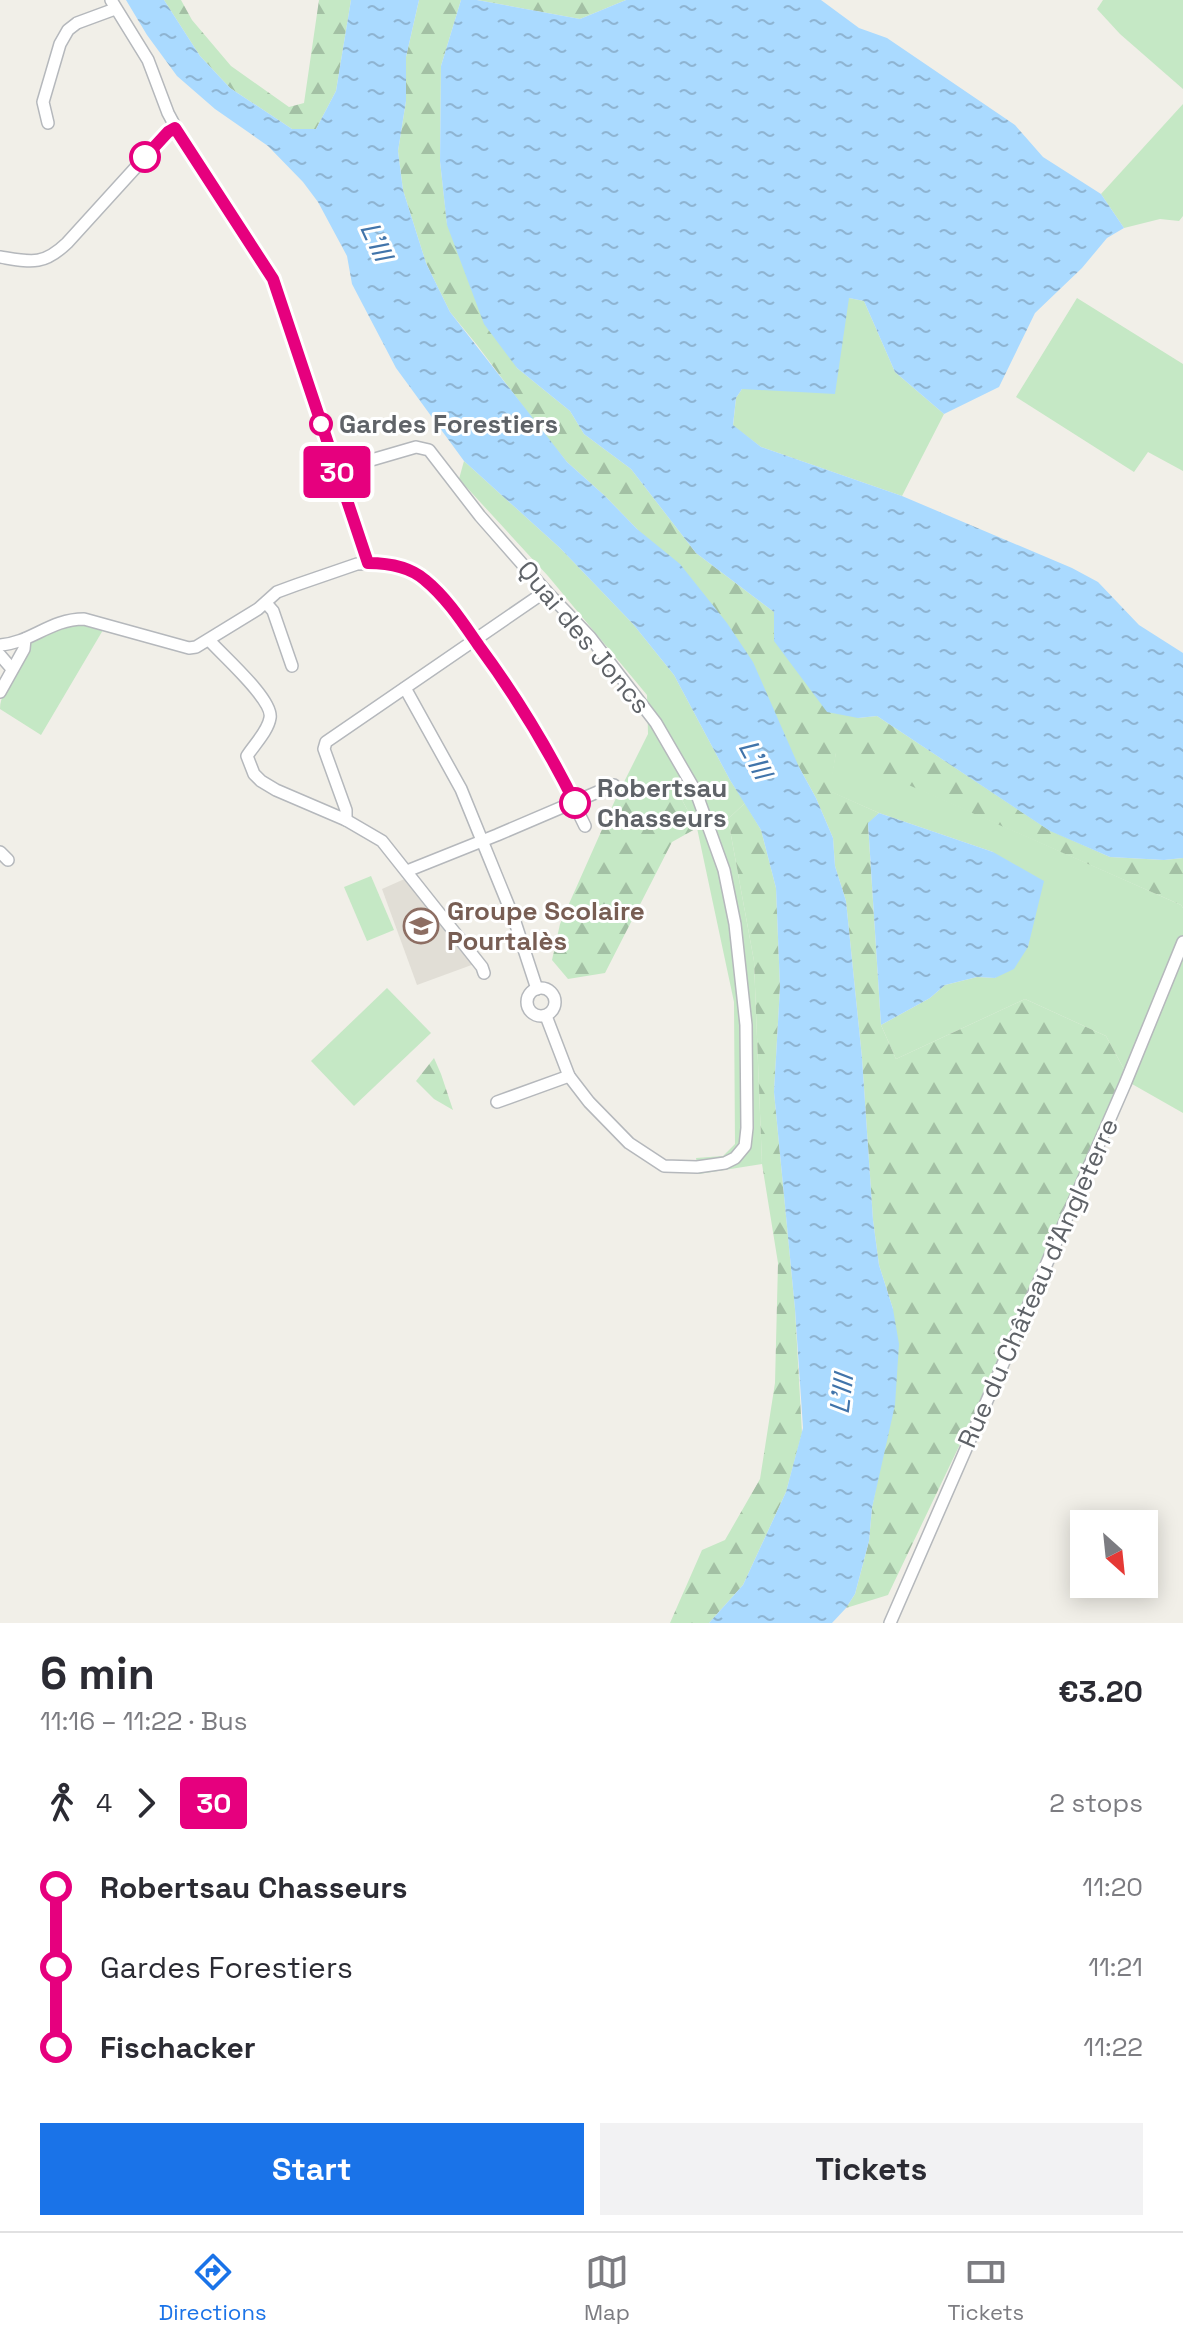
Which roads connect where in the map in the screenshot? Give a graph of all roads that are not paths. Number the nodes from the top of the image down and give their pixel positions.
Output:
1 (113, 4) edge
2 (48, 123) dead end
3 (175, 128) junction
4 (0, 257) edge
5 (337, 470) junction
6 (368, 563) junction
7 (546, 591) junction
8 (266, 603) junction
9 (25, 639) junction
10 (474, 639) junction
11 (209, 640) junction
12 (0, 645) edge
13 (0, 655) edge
14 (292, 666) dead end
15 (12, 669) junction
16 (405, 688) junction
17 (0, 692) edge
18 (614, 785) dead end
19 (575, 803) junction
20 (346, 820) junction
21 (585, 826) dead end
22 (482, 841) junction
23 (407, 871) junction
24 (1183, 942) edge
25 (484, 973) dead end
26 (537, 989) junction
27 (546, 1016) junction
28 (569, 1076) junction
29 (497, 1102) dead end
30 (890, 1623) edge

1 - 2 street
1 - 3 street
3 - 4 street
3 - 5 street
5 - 6 street
5 - 7 street, Quai des Joncs
6 - 8 street
6 - 10 street
7 - 10 street
7 - 28 street, Quai des Joncs
8 - 11 street
8 - 14 street
9 - 11 street
9 - 12 street
9 - 15 street
10 - 16 street
10 - 19 street
11 - 20 street
13 - 15 street
15 - 17 street
16 - 20 street
16 - 22 street
18 - 19 street
19 - 21 street
19 - 22 street
20 - 23 street
22 - 23 street
22 - 26 street
23 - 25 street
24 - 30 street, Rue du Château d'Angleterre
26 - 27 street
26 - 27 street
27 - 28 street
28 - 29 street

